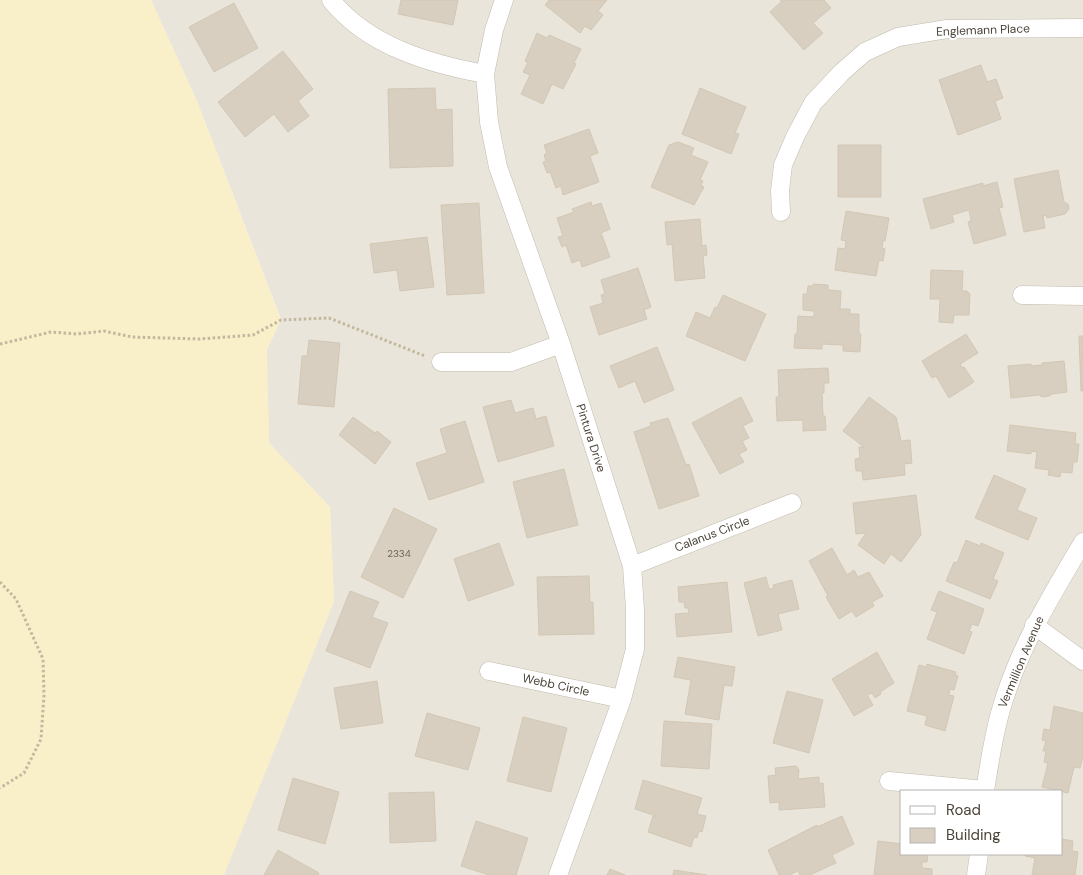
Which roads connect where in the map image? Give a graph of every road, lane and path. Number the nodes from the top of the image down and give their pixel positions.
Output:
1 (331, 0) edge
2 (504, 0) edge
3 (1083, 28) edge
4 (485, 74) junction
5 (781, 212) dead end
6 (1022, 295) dead end
7 (1083, 296) edge
8 (0, 344) edge
9 (561, 344) junction
10 (440, 362) joint
11 (792, 503) dead end
12 (1083, 542) edge
13 (632, 566) junction
14 (0, 582) edge
15 (1034, 626) junction
16 (1083, 661) edge
17 (489, 671) dead end
18 (622, 698) junction
19 (890, 781) dead end
20 (0, 788) edge
21 (976, 790) edge
22 (985, 790) edge
23 (979, 855) edge
24 (558, 875) edge
25 (976, 875) edge

1 - 4 street
2 - 4 street, Pintura Drive
3 - 5 street, Englemann Place
4 - 9 street, Pintura Drive
6 - 7 street
8 - 10 path
9 - 10 street
9 - 13 street, Pintura Drive
11 - 13 street, Calanus Circle
12 - 15 street, Vermillion Avenue
13 - 18 street, Pintura Drive
14 - 20 path
15 - 16 street
15 - 22 street, Vermillion Avenue
17 - 18 street, Webb Circle
18 - 24 street, Pintura Drive
19 - 21 street
23 - 25 street

